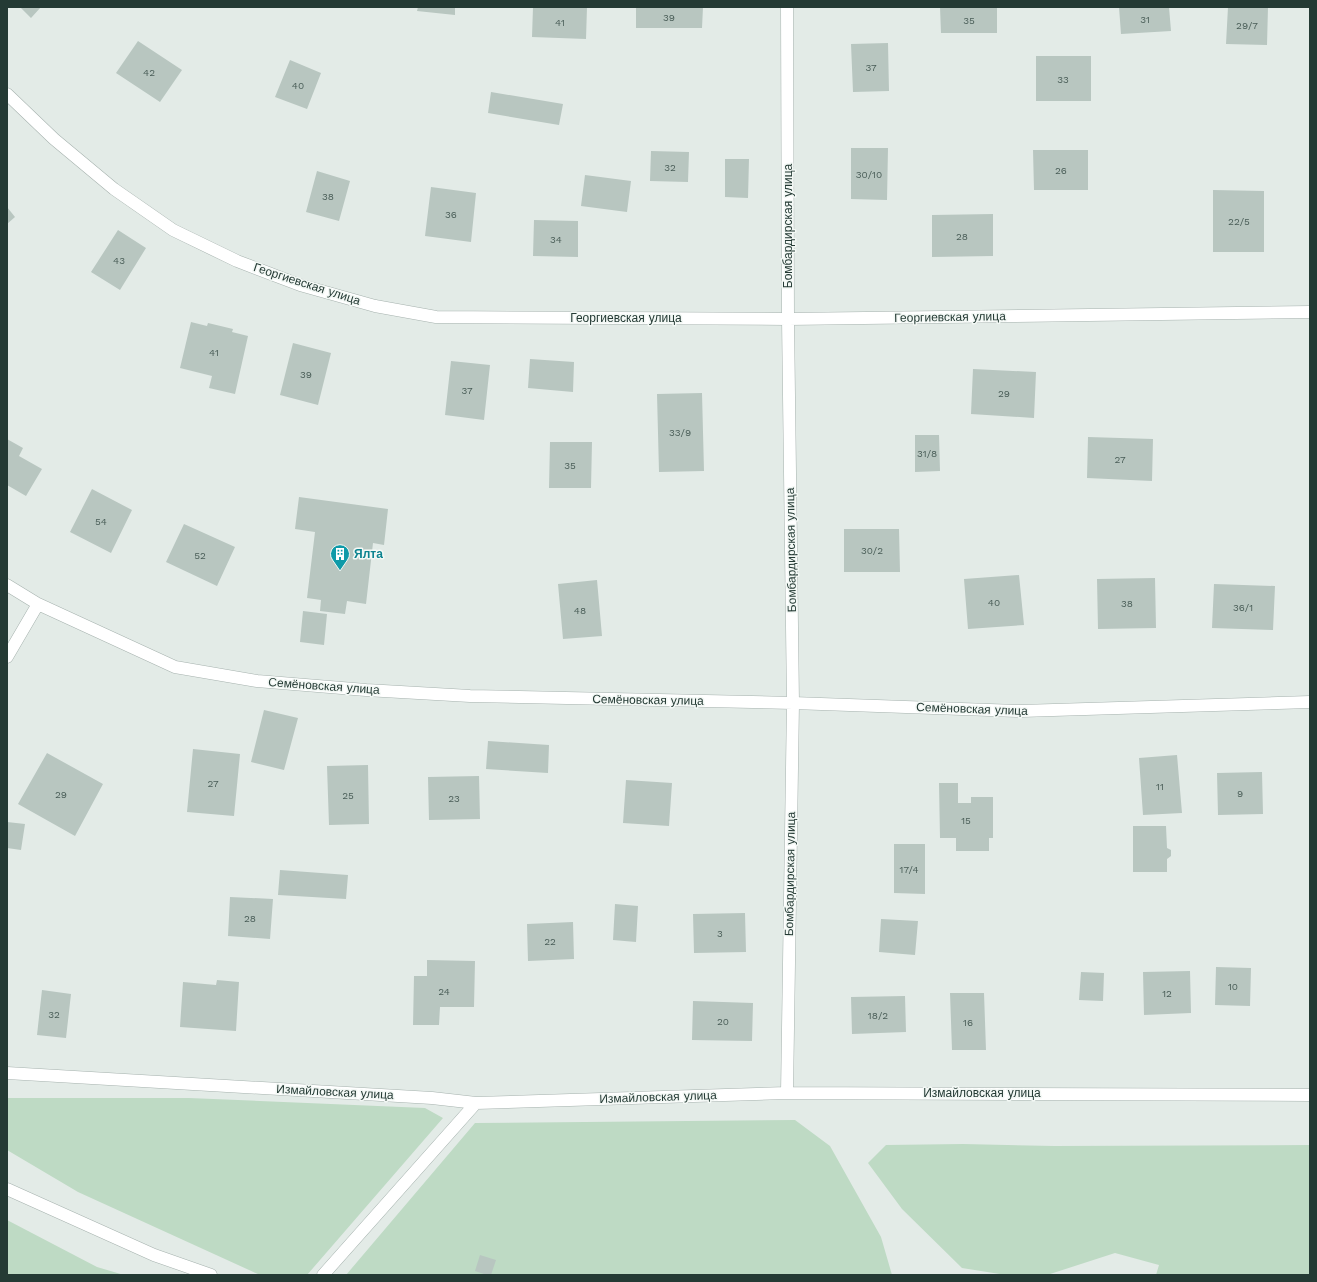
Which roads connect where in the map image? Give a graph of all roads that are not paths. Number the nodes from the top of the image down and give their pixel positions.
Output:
1 (787, 7) edge
2 (7, 94) edge
3 (1310, 312) edge
4 (788, 319) junction
5 (7, 585) edge
6 (38, 604) junction
7 (7, 657) edge
8 (1310, 702) edge
9 (793, 703) junction
10 (7, 1073) edge
11 (787, 1093) junction
12 (1310, 1095) edge
13 (476, 1103) junction
14 (7, 1189) edge
15 (211, 1275) edge
16 (323, 1275) edge

1 - 4 street, Бомбардирская улица
2 - 4 street, Георгиевская улица
3 - 4 street, Георгиевская улица
4 - 9 street, Бомбардирская улица
5 - 6 street, Семёновская улица
6 - 7 street
6 - 9 street, Семёновская улица
8 - 9 street, Семёновская улица
9 - 11 street, Бомбардирская улица
10 - 13 street, Измайловская улица
11 - 12 street, Измайловская улица
11 - 13 street, Измайловская улица
13 - 16 street
14 - 15 street

